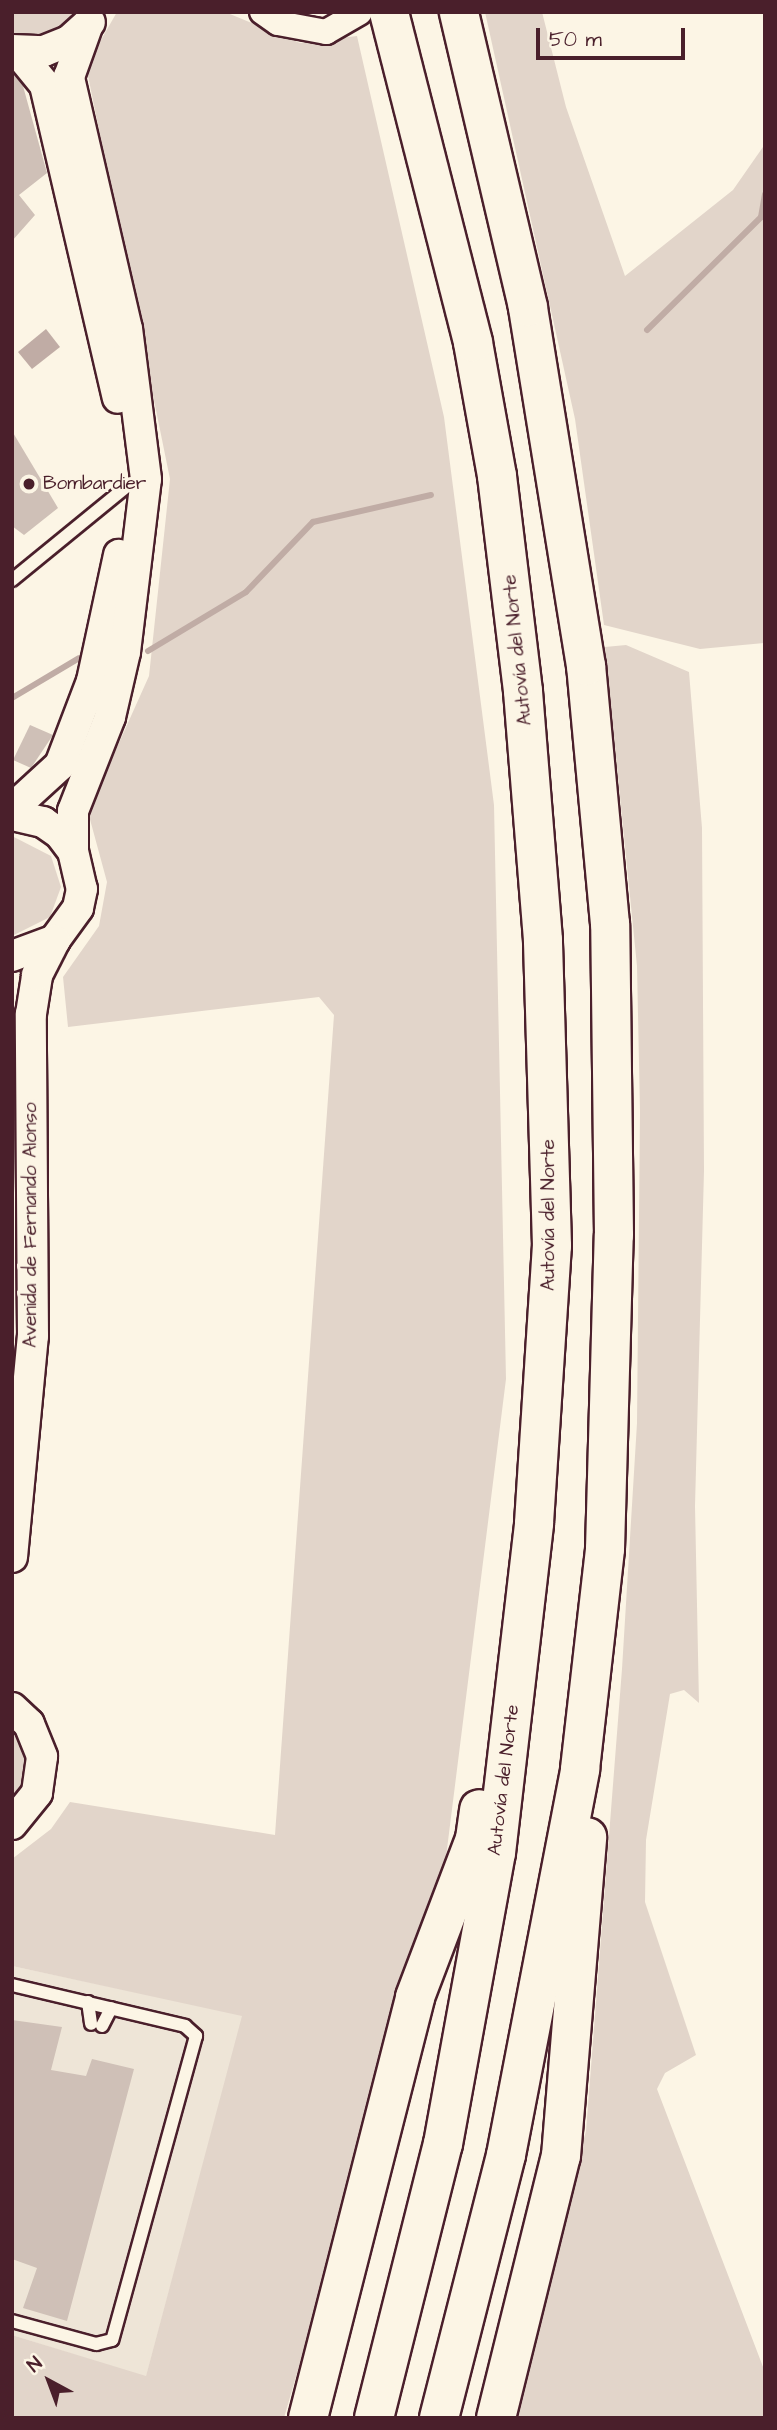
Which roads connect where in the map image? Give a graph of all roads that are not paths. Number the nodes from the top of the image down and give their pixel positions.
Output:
1 (262, 12) edge
2 (459, 12) edge
3 (380, 15) edge
4 (92, 18) edge
5 (15, 51) edge
6 (125, 488) junction
7 (12, 580) edge
8 (12, 809) edge
9 (12, 815) edge
10 (73, 851) junction
11 (55, 940) junction
12 (12, 956) edge
13 (534, 1522) junction
14 (12, 1557) edge
15 (14, 1706) edge
16 (579, 1769) junction
17 (13, 1824) edge
18 (12, 1985) edge
19 (88, 2003) junction
20 (111, 2008) junction
21 (12, 2321) edge
22 (308, 2418) edge
23 (374, 2418) edge
24 (439, 2418) edge
25 (496, 2418) edge

1 - 3 street
2 - 16 highway
3 - 13 highway, Autovía del Norte
4 - 5 street
4 - 10 street, Avenida de Fernando Alonso
5 - 6 street
6 - 7 lane
6 - 8 street
9 - 10 street
10 - 11 street, Avenida de Fernando Alonso
11 - 12 street
11 - 14 street, Avenida de Fernando Alonso
13 - 22 highway
13 - 23 highway, Autovía del Norte
15 - 17 street
16 - 24 highway
16 - 25 highway
18 - 19 lane
19 - 20 lane
19 - 20 lane
20 - 21 lane

